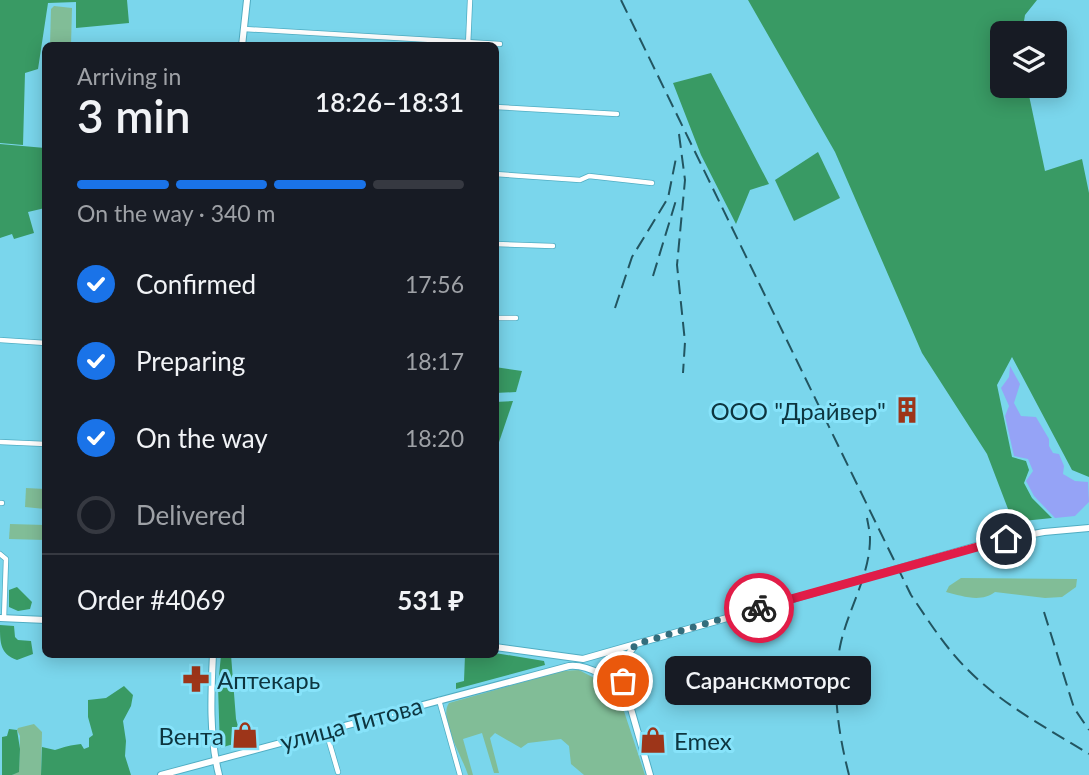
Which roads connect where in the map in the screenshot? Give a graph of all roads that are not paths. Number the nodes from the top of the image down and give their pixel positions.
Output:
1 (247, 0) edge
2 (470, 0) edge
3 (244, 29) junction
4 (242, 42) edge
5 (438, 42) edge
6 (468, 42) edge
7 (499, 107) edge
8 (617, 114) dead end
9 (499, 174) edge
10 (652, 183) dead end
11 (499, 244) edge
12 (553, 246) dead end
13 (499, 318) edge
14 (516, 318) dead end
15 (0, 340) edge
16 (42, 343) edge
17 (0, 442) edge
18 (42, 443) edge
19 (1089, 528) edge
20 (0, 554) edge
21 (2, 618) edge
22 (42, 620) edge
23 (636, 644) junction
24 (499, 648) edge
25 (605, 653) junction
26 (544, 654) junction
27 (213, 658) edge
28 (564, 658) junction
29 (623, 666) junction
30 (582, 667) junction
31 (541, 672) junction
32 (598, 673) junction
33 (610, 680) junction
34 (625, 695) junction
35 (439, 700) junction
36 (326, 731) junction
37 (215, 760) junction
38 (338, 772) dead end
39 (161, 775) edge
40 (219, 775) edge
41 (460, 775) edge
42 (650, 775) edge

1 - 3 main road
2 - 6 street
3 - 4 main road
3 - 5 street
7 - 8 street
9 - 10 street
11 - 12 street
13 - 14 street
15 - 16 street
17 - 18 street
19 - 23 main road, bridge
20 - 21 street
21 - 22 main road
23 - 25 main road
23 - 29 main road
24 - 26 main road
25 - 28 main road
25 - 29 main road
25 - 32 main road
26 - 28 main road
26 - 31 main road
27 - 37 main road
28 - 30 main road
29 - 33 main road
29 - 34 main road
30 - 31 main road, улица Титова
30 - 32 main road, улица Титова
31 - 35 main road, улица Титова
32 - 33 main road
33 - 34 main road
34 - 42 main road
35 - 36 main road, улица Титова
35 - 41 street
36 - 37 main road, улица Титова
36 - 38 street
37 - 39 main road, улица Титова
37 - 40 main road

